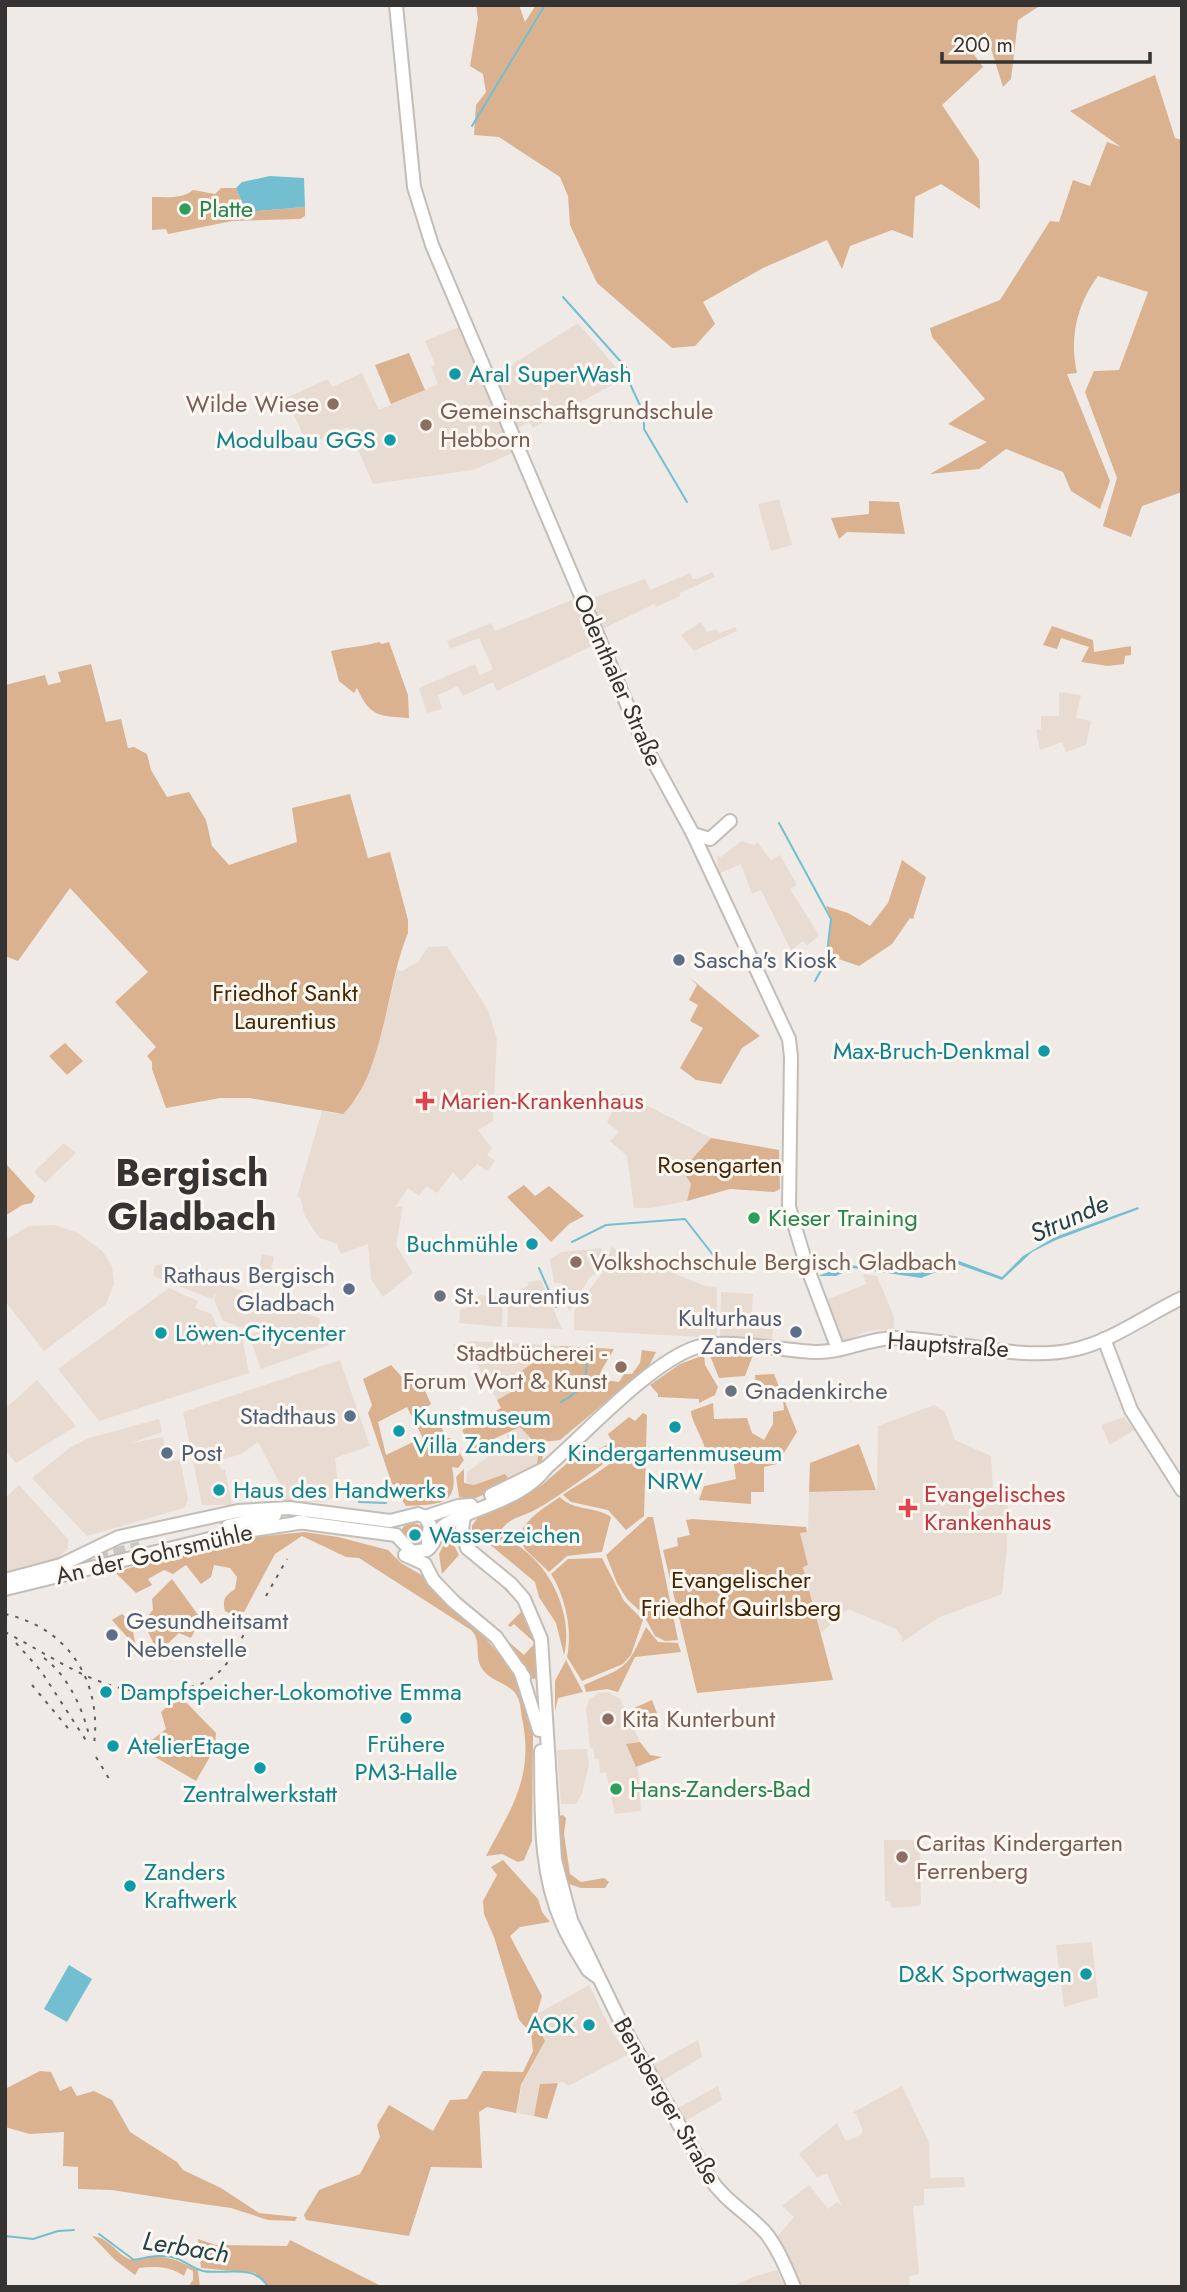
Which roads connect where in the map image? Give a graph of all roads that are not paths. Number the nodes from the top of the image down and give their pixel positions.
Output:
1 (397, 5) edge
2 (730, 821) dead end
3 (693, 834) junction
4 (1182, 1298) edge
5 (1104, 1339) junction
6 (838, 1349) junction
7 (1182, 1490) edge
8 (467, 1510) junction
9 (322, 1514) junction
10 (255, 1520) junction
11 (304, 1522) junction
12 (431, 1524) junction
13 (397, 1531) junction
14 (139, 1547) tunnel mouth
15 (90, 1550) junction
16 (422, 1555) junction
17 (101, 1565) junction
18 (5, 1580) edge
19 (5, 1589) edge
20 (520, 1670) junction
21 (546, 1741) junction
22 (540, 1801) junction
23 (552, 1809) junction
24 (596, 1976) junction
25 (794, 2287) edge

1 - 3 main road, Odenthaler Straße
2 - 3 main road
3 - 6 main road, Odenthaler Straße
4 - 5 main road, Hauptstraße
5 - 6 main road, Hauptstraße
5 - 7 main road
6 - 8 main road, Hauptstraße
8 - 12 main road
8 - 12 main road
8 - 21 main road, Bensberger Straße
9 - 10 main road
9 - 13 main road, An der Gohrsmühle
9 - 15 main road, An der Gohrsmühle
10 - 11 main road
10 - 14 main road
11 - 13 main road
11 - 17 main road, An der Gohrsmühle
12 - 13 main road
12 - 16 main road
13 - 16 main road
15 - 17 main road
15 - 18 main road, An der Gohrsmühle
16 - 20 main road, Bensberger Straße
17 - 19 main road, An der Gohrsmühle
20 - 21 main road, Bensberger Straße
20 - 22 main road, Bensberger Straße
21 - 23 main road, Bensberger Straße
22 - 23 main road
22 - 24 main road, Bensberger Straße
23 - 24 main road, Bensberger Straße
24 - 25 main road, Bensberger Straße

